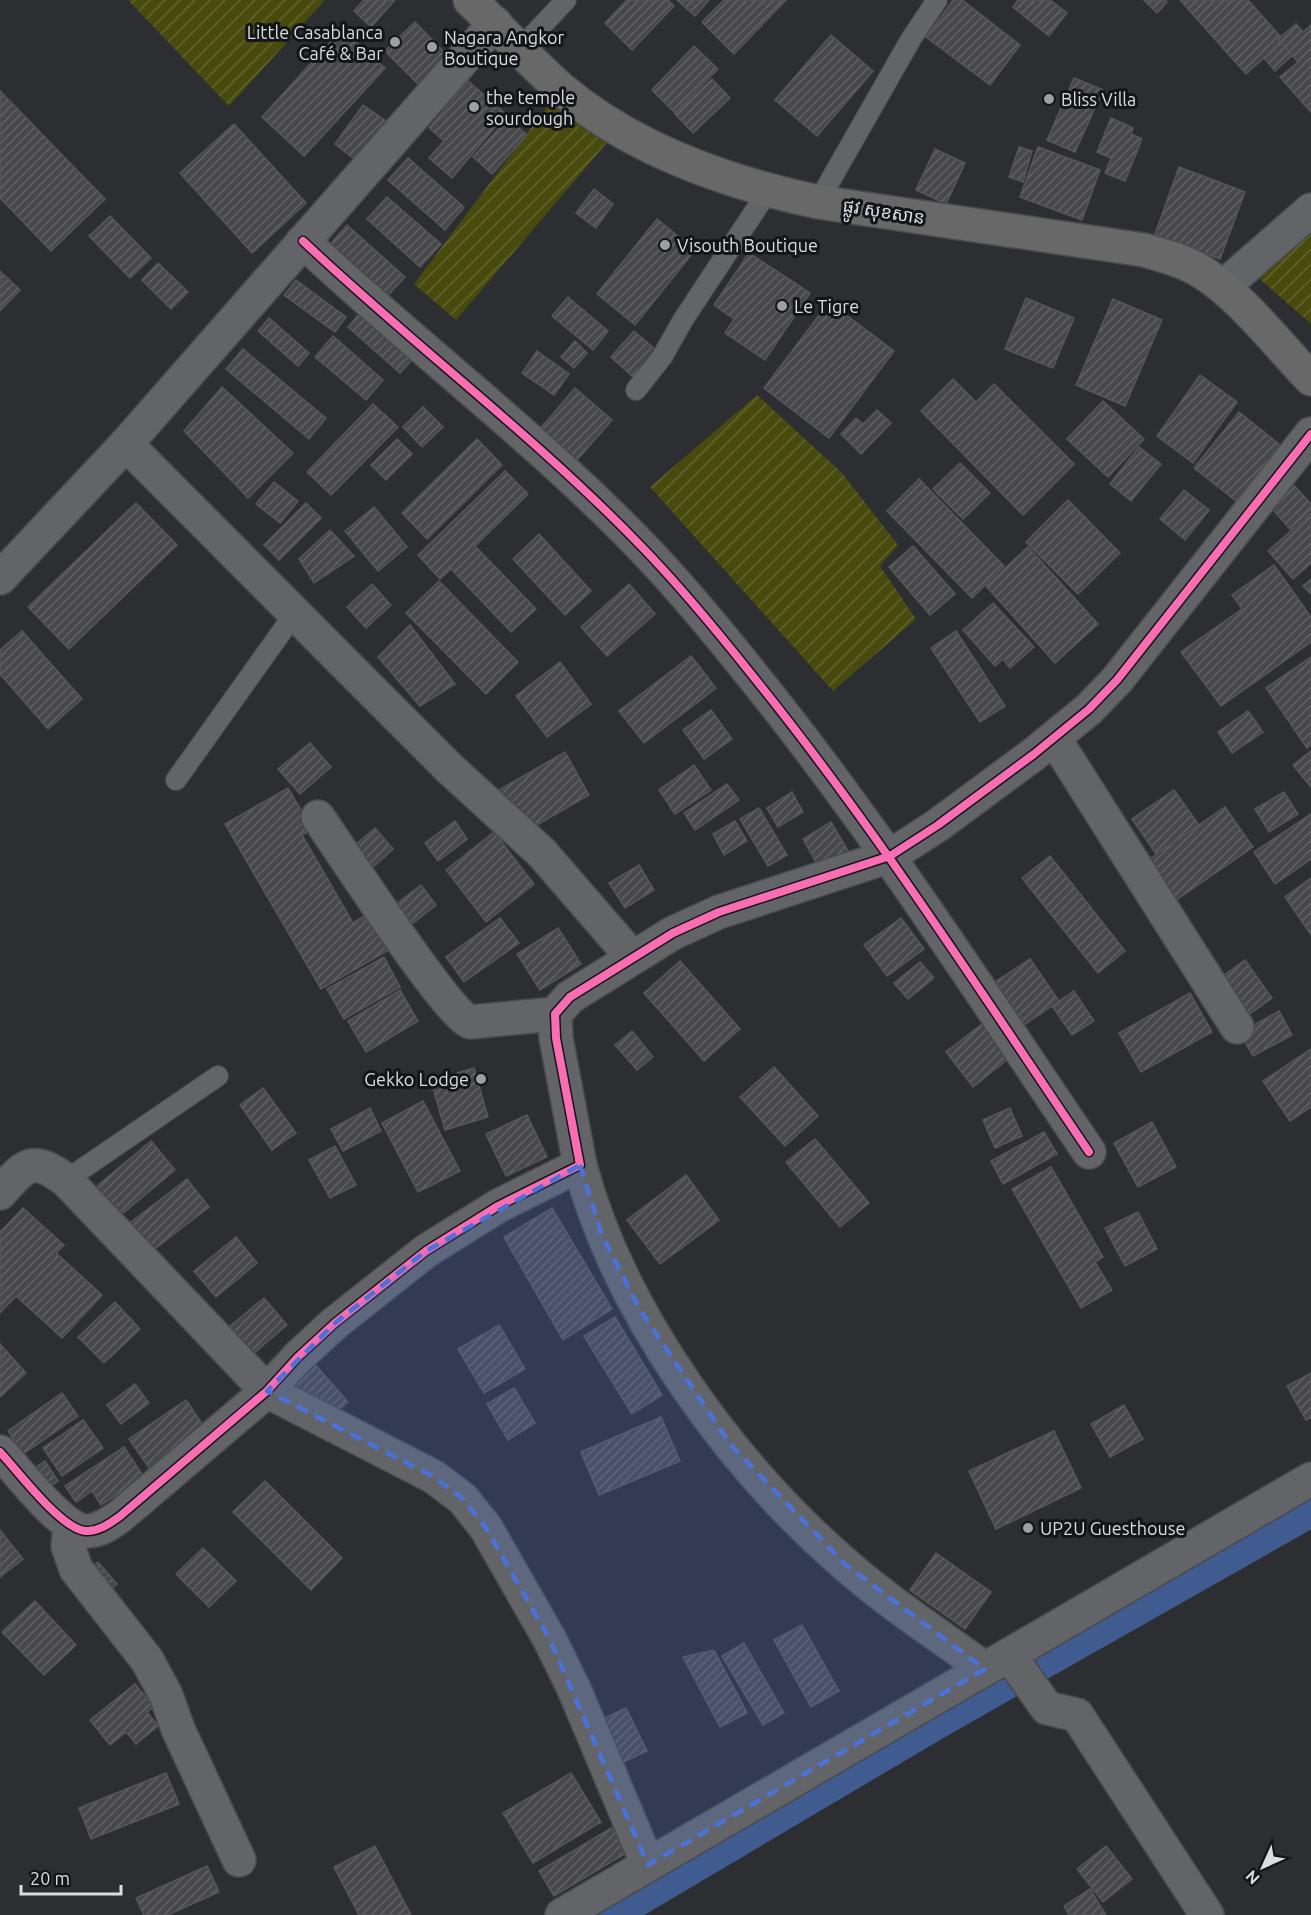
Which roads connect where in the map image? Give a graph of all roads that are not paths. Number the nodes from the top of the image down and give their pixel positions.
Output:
1 (470, 0) edge
2 (566, 0) edge
3 (937, 0) edge
4 (495, 23) junction
5 (520, 49) junction
6 (768, 191) junction
7 (818, 202) junction
8 (1311, 210) edge
9 (303, 241) junction
10 (1223, 287) junction
11 (1311, 379) edge
12 (636, 390) dead end
13 (1311, 434) edge
14 (126, 444) junction
15 (0, 578) edge
16 (295, 614) junction
17 (1054, 738) junction
18 (176, 780) dead end
19 (318, 817) dead end
20 (890, 856) junction
21 (632, 957) junction
22 (555, 1014) junction
23 (1237, 1028) dead end
24 (218, 1076) dead end
25 (1089, 1152) dead end
26 (580, 1165) junction
27 (66, 1180) junction
28 (0, 1193) edge
29 (267, 1391) junction
30 (0, 1452) edge
31 (1311, 1479) edge
32 (70, 1526) junction
33 (1005, 1665) junction
34 (239, 1860) dead end
35 (648, 1865) junction
36 (562, 1915) edge
37 (1207, 1915) edge

1 - 4 street, ផ្លូវ សុខសាន
2 - 5 lane
3 - 7 lane
4 - 5 street, ផ្លូវ សុខសាន
4 - 9 street
5 - 6 street, ផ្លូវ សុខសាន
6 - 7 street, ផ្លូវ សុខសាន
6 - 12 lane
7 - 10 street, ផ្លូវ សុខសាន
8 - 10 street
9 - 14 street
9 - 20 street
10 - 11 street, ផ្លូវ សុខសាន
13 - 17 street
14 - 15 street
14 - 16 street
16 - 18 lane
16 - 21 street
17 - 20 street
17 - 23 street
19 - 22 street
20 - 21 street
20 - 25 street
21 - 22 street
22 - 26 street
24 - 27 lane
26 - 29 street
26 - 33 street
27 - 28 street
27 - 29 street
29 - 32 street
29 - 35 street
30 - 32 street
31 - 33 street
32 - 34 street
33 - 35 street
33 - 37 street
35 - 36 street

